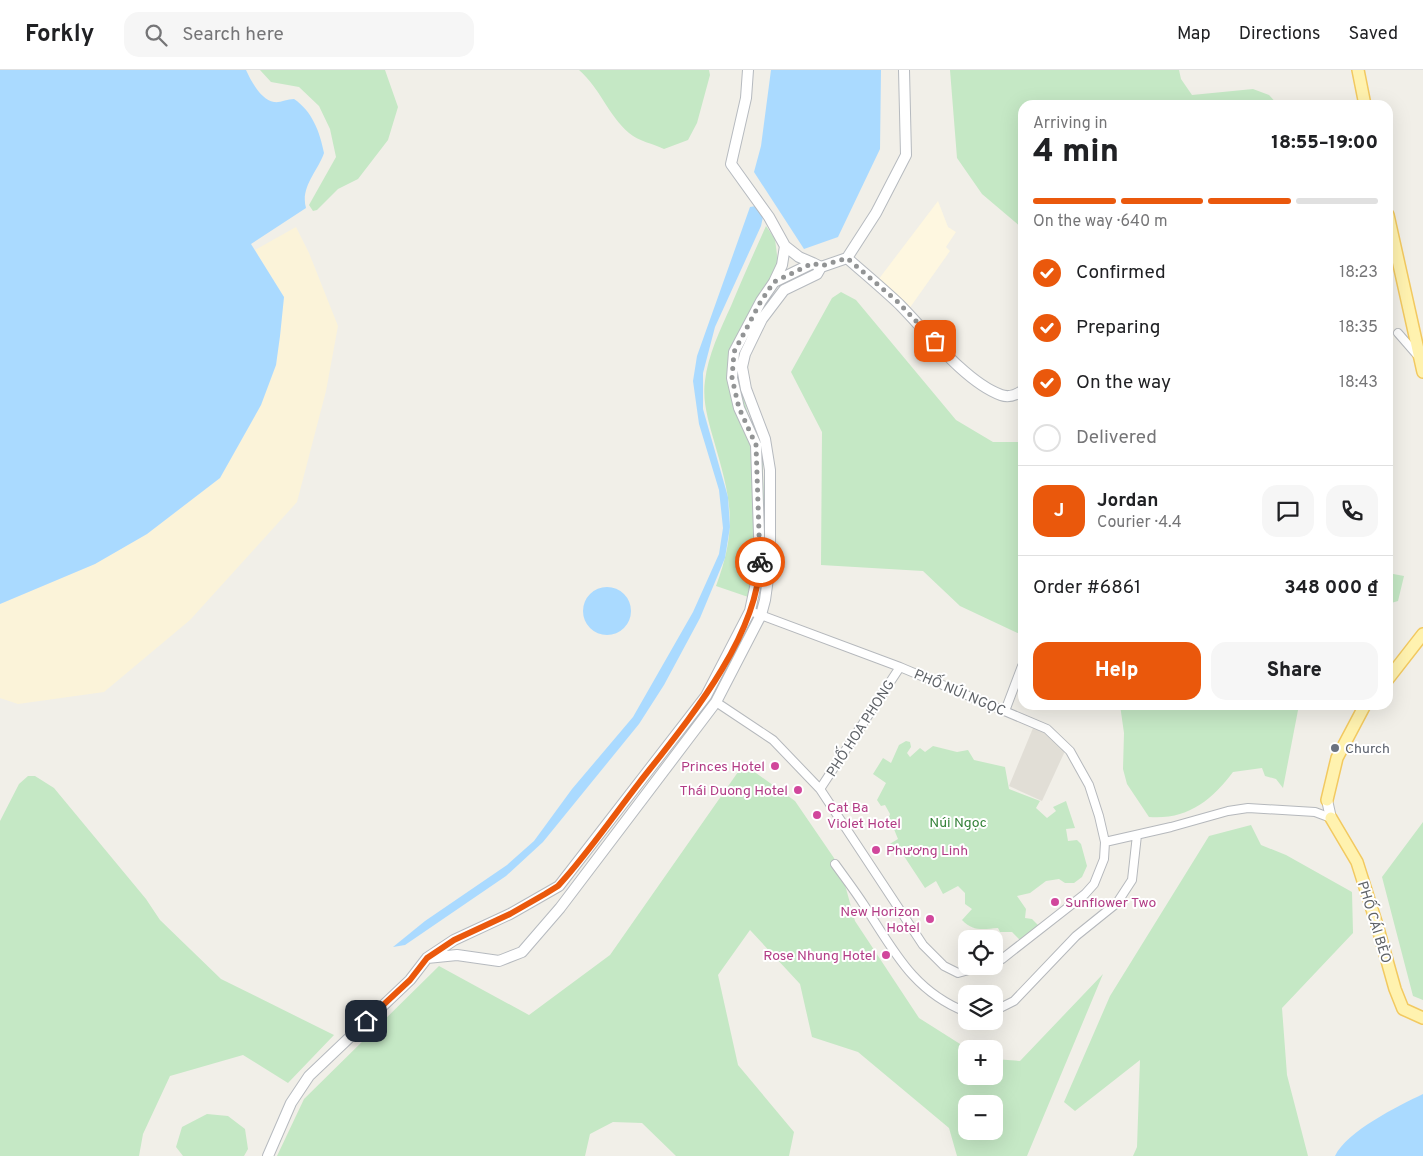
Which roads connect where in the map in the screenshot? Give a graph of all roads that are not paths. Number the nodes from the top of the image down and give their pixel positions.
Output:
1 (748, 70) edge
2 (904, 70) edge
3 (1358, 70) edge
4 (1364, 100) edge
5 (1393, 238) edge
6 (786, 246) junction
7 (847, 258) junction
8 (817, 265) junction
9 (774, 282) junction
10 (784, 290) junction
11 (1398, 333) dead end
12 (1418, 356) junction
13 (737, 366) junction
14 (1423, 372) edge
15 (1018, 392) edge
16 (770, 482) junction
17 (759, 483) junction
18 (750, 611) junction
19 (761, 615) junction
20 (1423, 634) edge
21 (900, 666) junction
22 (1393, 673) edge
23 (1018, 677) edge
24 (706, 696) junction
25 (716, 702) junction
26 (1362, 710) edge
27 (1005, 711) junction
28 (820, 788) junction
29 (1327, 800) junction
30 (624, 803) junction
31 (633, 810) junction
32 (1315, 812) junction
33 (1331, 818) junction
34 (1137, 835) junction
35 (1105, 842) junction
36 (835, 864) dead end
37 (427, 958) junction
38 (1003, 958) edge
39 (958, 973) edge
40 (1003, 1006) edge
41 (958, 1009) edge
42 (1423, 1018) edge
43 (268, 1156) edge

1 - 6 main road
2 - 7 main road
3 - 4 main road
5 - 12 main road
6 - 8 main road
6 - 9 main road
7 - 8 main road
7 - 15 main road
8 - 9 main road
8 - 10 main road
9 - 10 main road
9 - 13 main road
10 - 13 main road
11 - 12 street
12 - 14 main road
13 - 16 main road
13 - 17 main road
16 - 17 main road
16 - 19 main road
17 - 18 main road
18 - 19 street, PHỐ NÚI NGỌC
18 - 24 main road
19 - 21 street, PHỐ NÚI NGỌC
19 - 25 main road
20 - 22 main road
21 - 27 street, PHỐ NÚI NGỌC
21 - 28 street, PHỐ HOA PHONG
23 - 27 street
24 - 25 main road
24 - 30 main road
25 - 28 street
25 - 31 main road
26 - 29 main road, PHỐ CÁI BÈO
27 - 35 street, PHỐ NÚI NGỌC
28 - 39 street
29 - 32 street
29 - 33 main road, PHỐ CÁI BÈO
30 - 31 main road
30 - 37 main road
31 - 37 main road
32 - 33 street
32 - 34 street
33 - 42 main road, PHỐ CÁI BÈO
34 - 35 street
34 - 40 street
35 - 38 street, PHỐ NÚI NGỌC
36 - 41 street
37 - 43 main road

